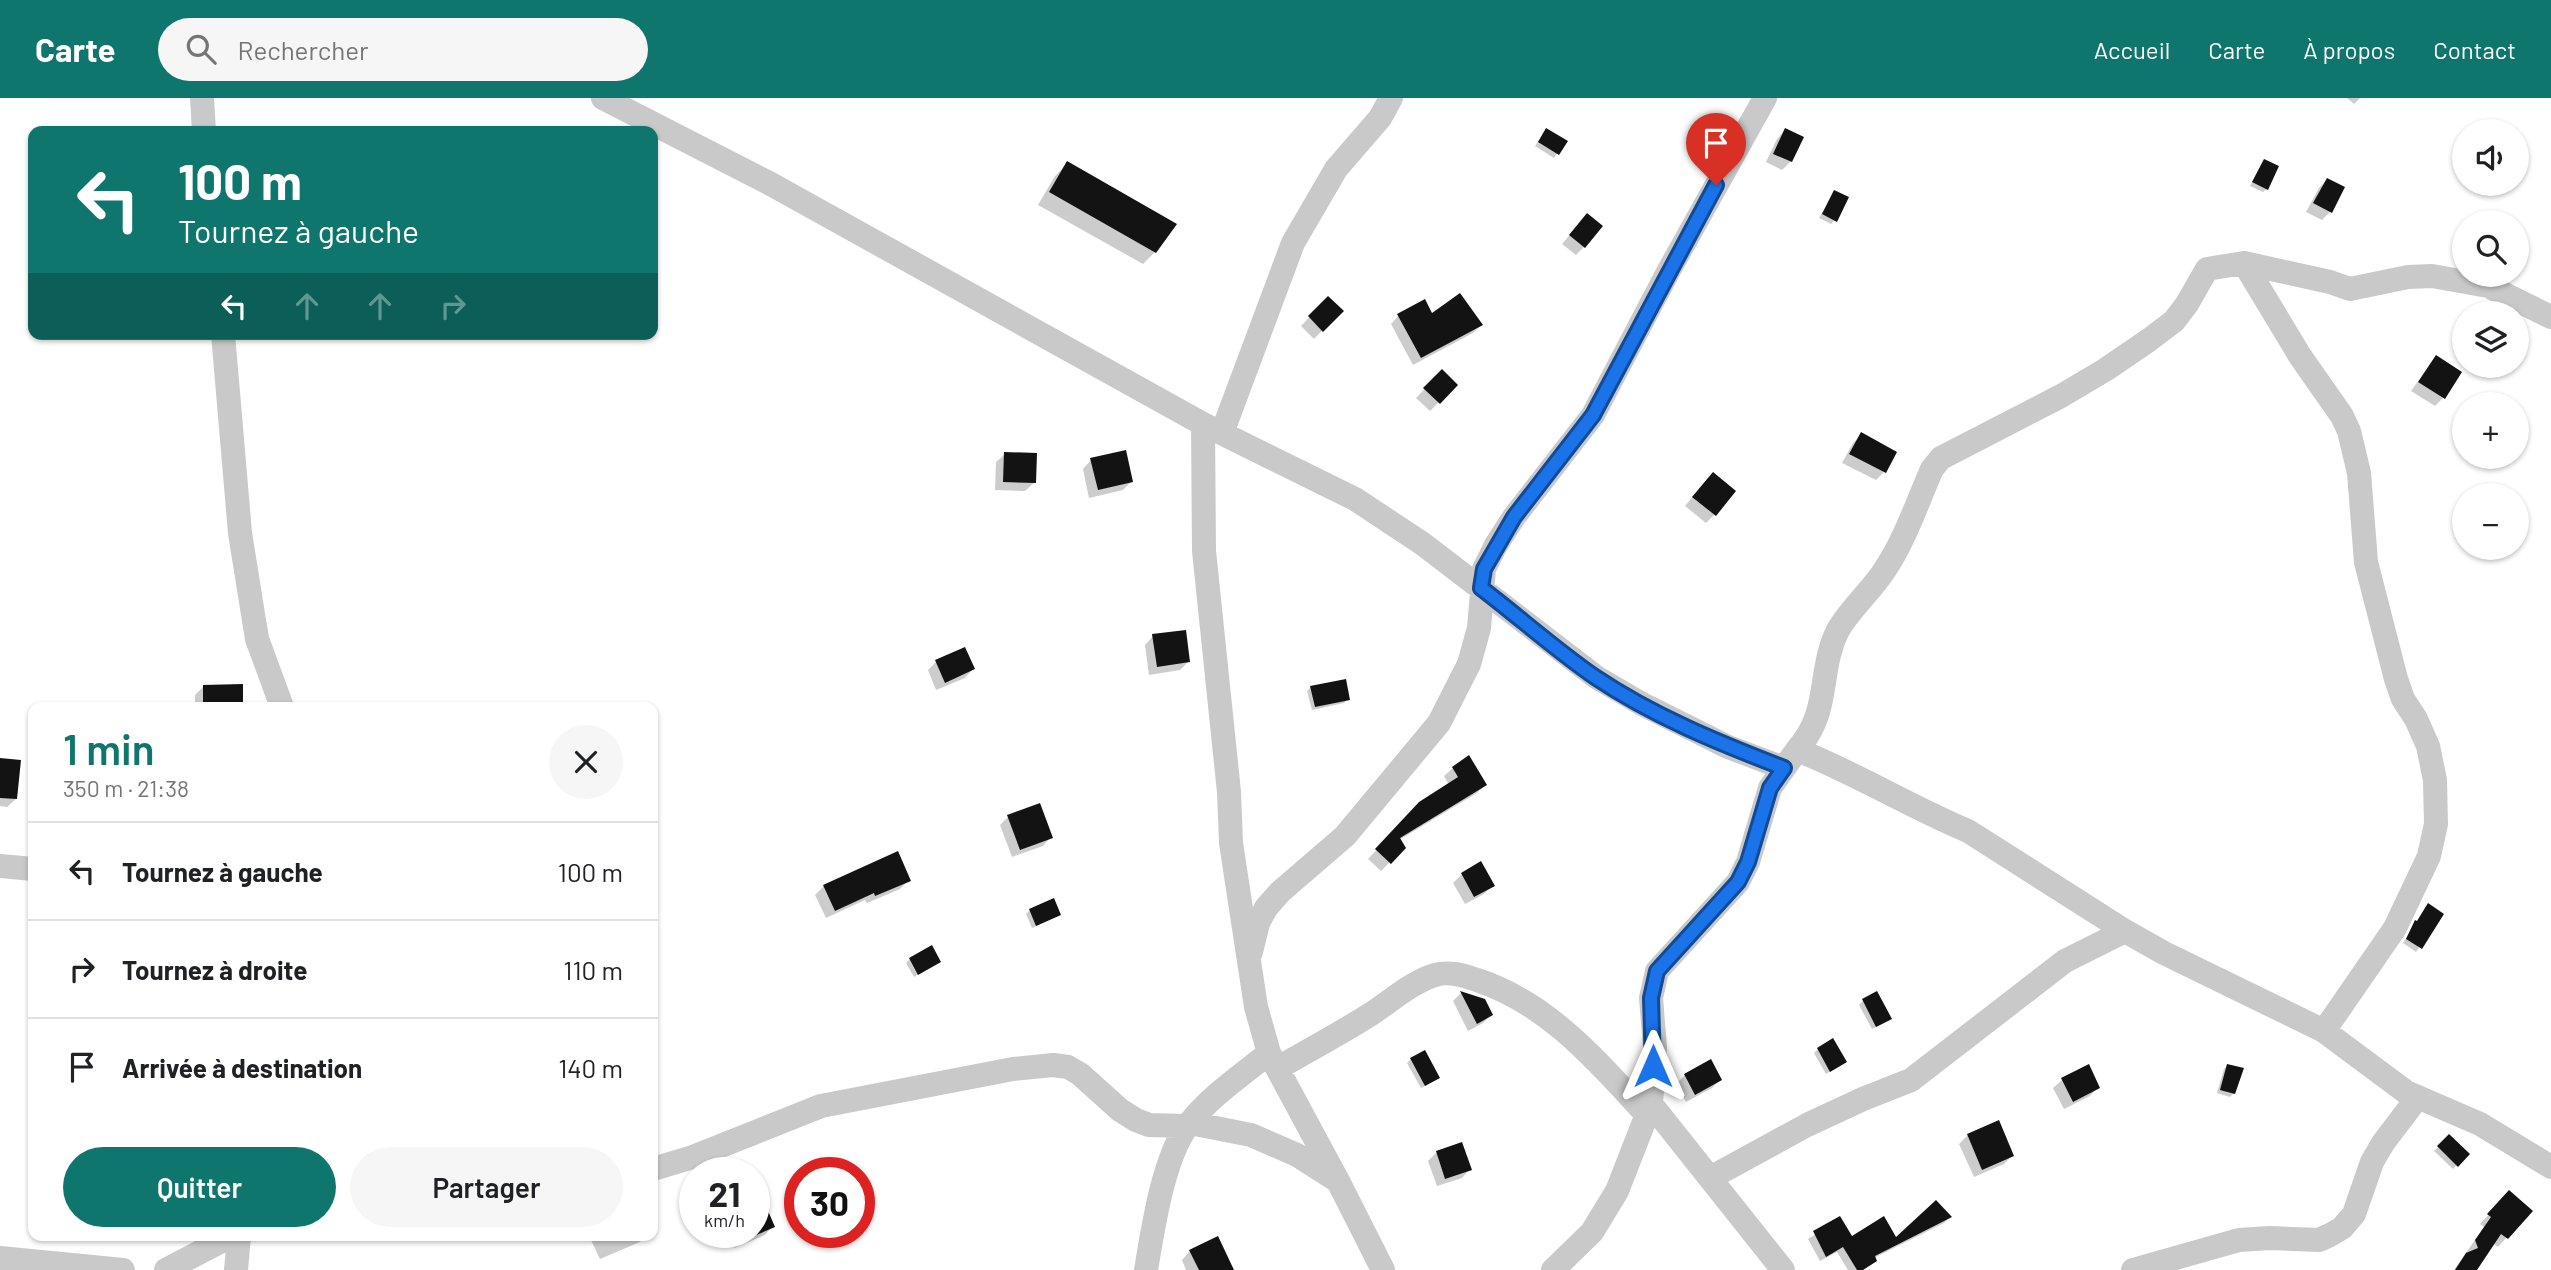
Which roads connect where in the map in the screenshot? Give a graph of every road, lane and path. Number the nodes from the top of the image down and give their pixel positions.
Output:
1 (202, 98) edge
2 (603, 98) edge
3 (1391, 98) edge
4 (1765, 98) edge
5 (204, 126) edge
6 (657, 126) edge
7 (658, 126) edge
8 (2244, 263) junction
9 (2551, 317) edge
10 (224, 340) edge
11 (1212, 429) junction
12 (1481, 588) junction
13 (280, 702) edge
14 (1790, 759) junction
15 (0, 866) edge
16 (28, 869) edge
17 (2125, 931) junction
18 (1249, 963) junction
19 (2325, 1031) junction
20 (1273, 1060) junction
21 (2418, 1097) junction
22 (1649, 1109) junction
23 (1188, 1124) junction
24 (2551, 1167) edge
25 (658, 1168) edge
26 (1710, 1178) junction
27 (1339, 1182) junction
28 (221, 1241) edge
29 (239, 1241) edge
30 (0, 1258) edge
31 (124, 1270) edge
32 (166, 1270) edge
33 (236, 1270) edge
34 (1146, 1270) edge
35 (1383, 1270) edge
36 (1553, 1270) edge
37 (1783, 1270) edge
38 (2133, 1270) edge

1 - 5 street
2 - 6 street
3 - 11 street
4 - 12 street
7 - 11 street
8 - 9 street
8 - 14 street
8 - 19 street
10 - 13 street
11 - 12 street
11 - 18 street
12 - 14 street
12 - 18 street
14 - 17 street
14 - 22 street
15 - 16 street
17 - 19 street
17 - 26 street
18 - 20 street
19 - 21 street
20 - 22 street
20 - 23 street
20 - 27 street
21 - 24 street
21 - 38 street
22 - 26 street
22 - 36 street
23 - 25 street
23 - 27 street
23 - 34 street
26 - 37 street
27 - 35 street
28 - 32 street
29 - 33 street
30 - 31 street

